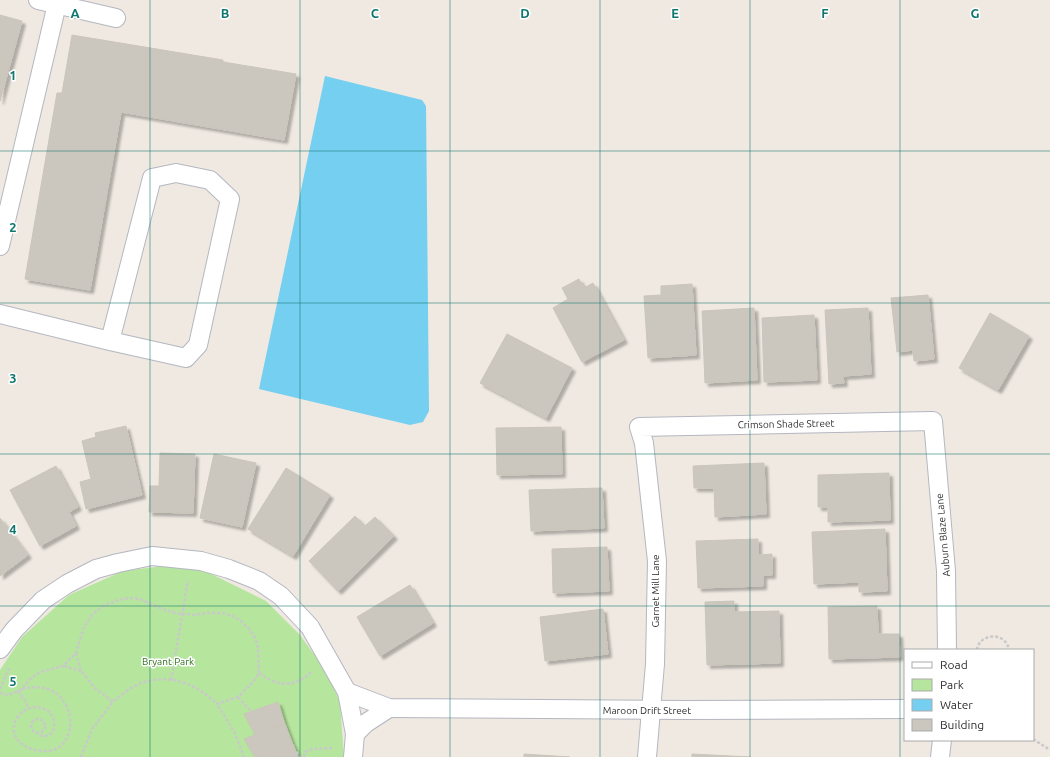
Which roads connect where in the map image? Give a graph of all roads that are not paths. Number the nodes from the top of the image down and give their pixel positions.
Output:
1 (38, 0) edge
2 (57, 4) junction
3 (116, 18) dead end
4 (0, 246) edge
5 (0, 314) edge
6 (110, 342) junction
7 (933, 421) joint
8 (639, 427) joint
9 (0, 649) edge
10 (947, 649) edge
11 (347, 692) junction
12 (389, 708) junction
13 (904, 709) edge
14 (650, 710) junction
15 (355, 734) junction
16 (942, 741) edge
17 (353, 757) edge
18 (646, 757) edge
19 (940, 757) edge

1 - 2 street
2 - 3 street
2 - 4 street
5 - 6 street
6 - 6 street
7 - 8 street, Crimson Shade Street
7 - 10 street, Auburn Blaze Lane
8 - 14 street, Garnet Mill Lane
9 - 11 street
11 - 12 street
11 - 15 street
12 - 14 street, Maroon Drift Street
12 - 15 street
13 - 14 street, Maroon Drift Street
14 - 18 street, Garnet Mill Lane
15 - 17 street
16 - 19 street

